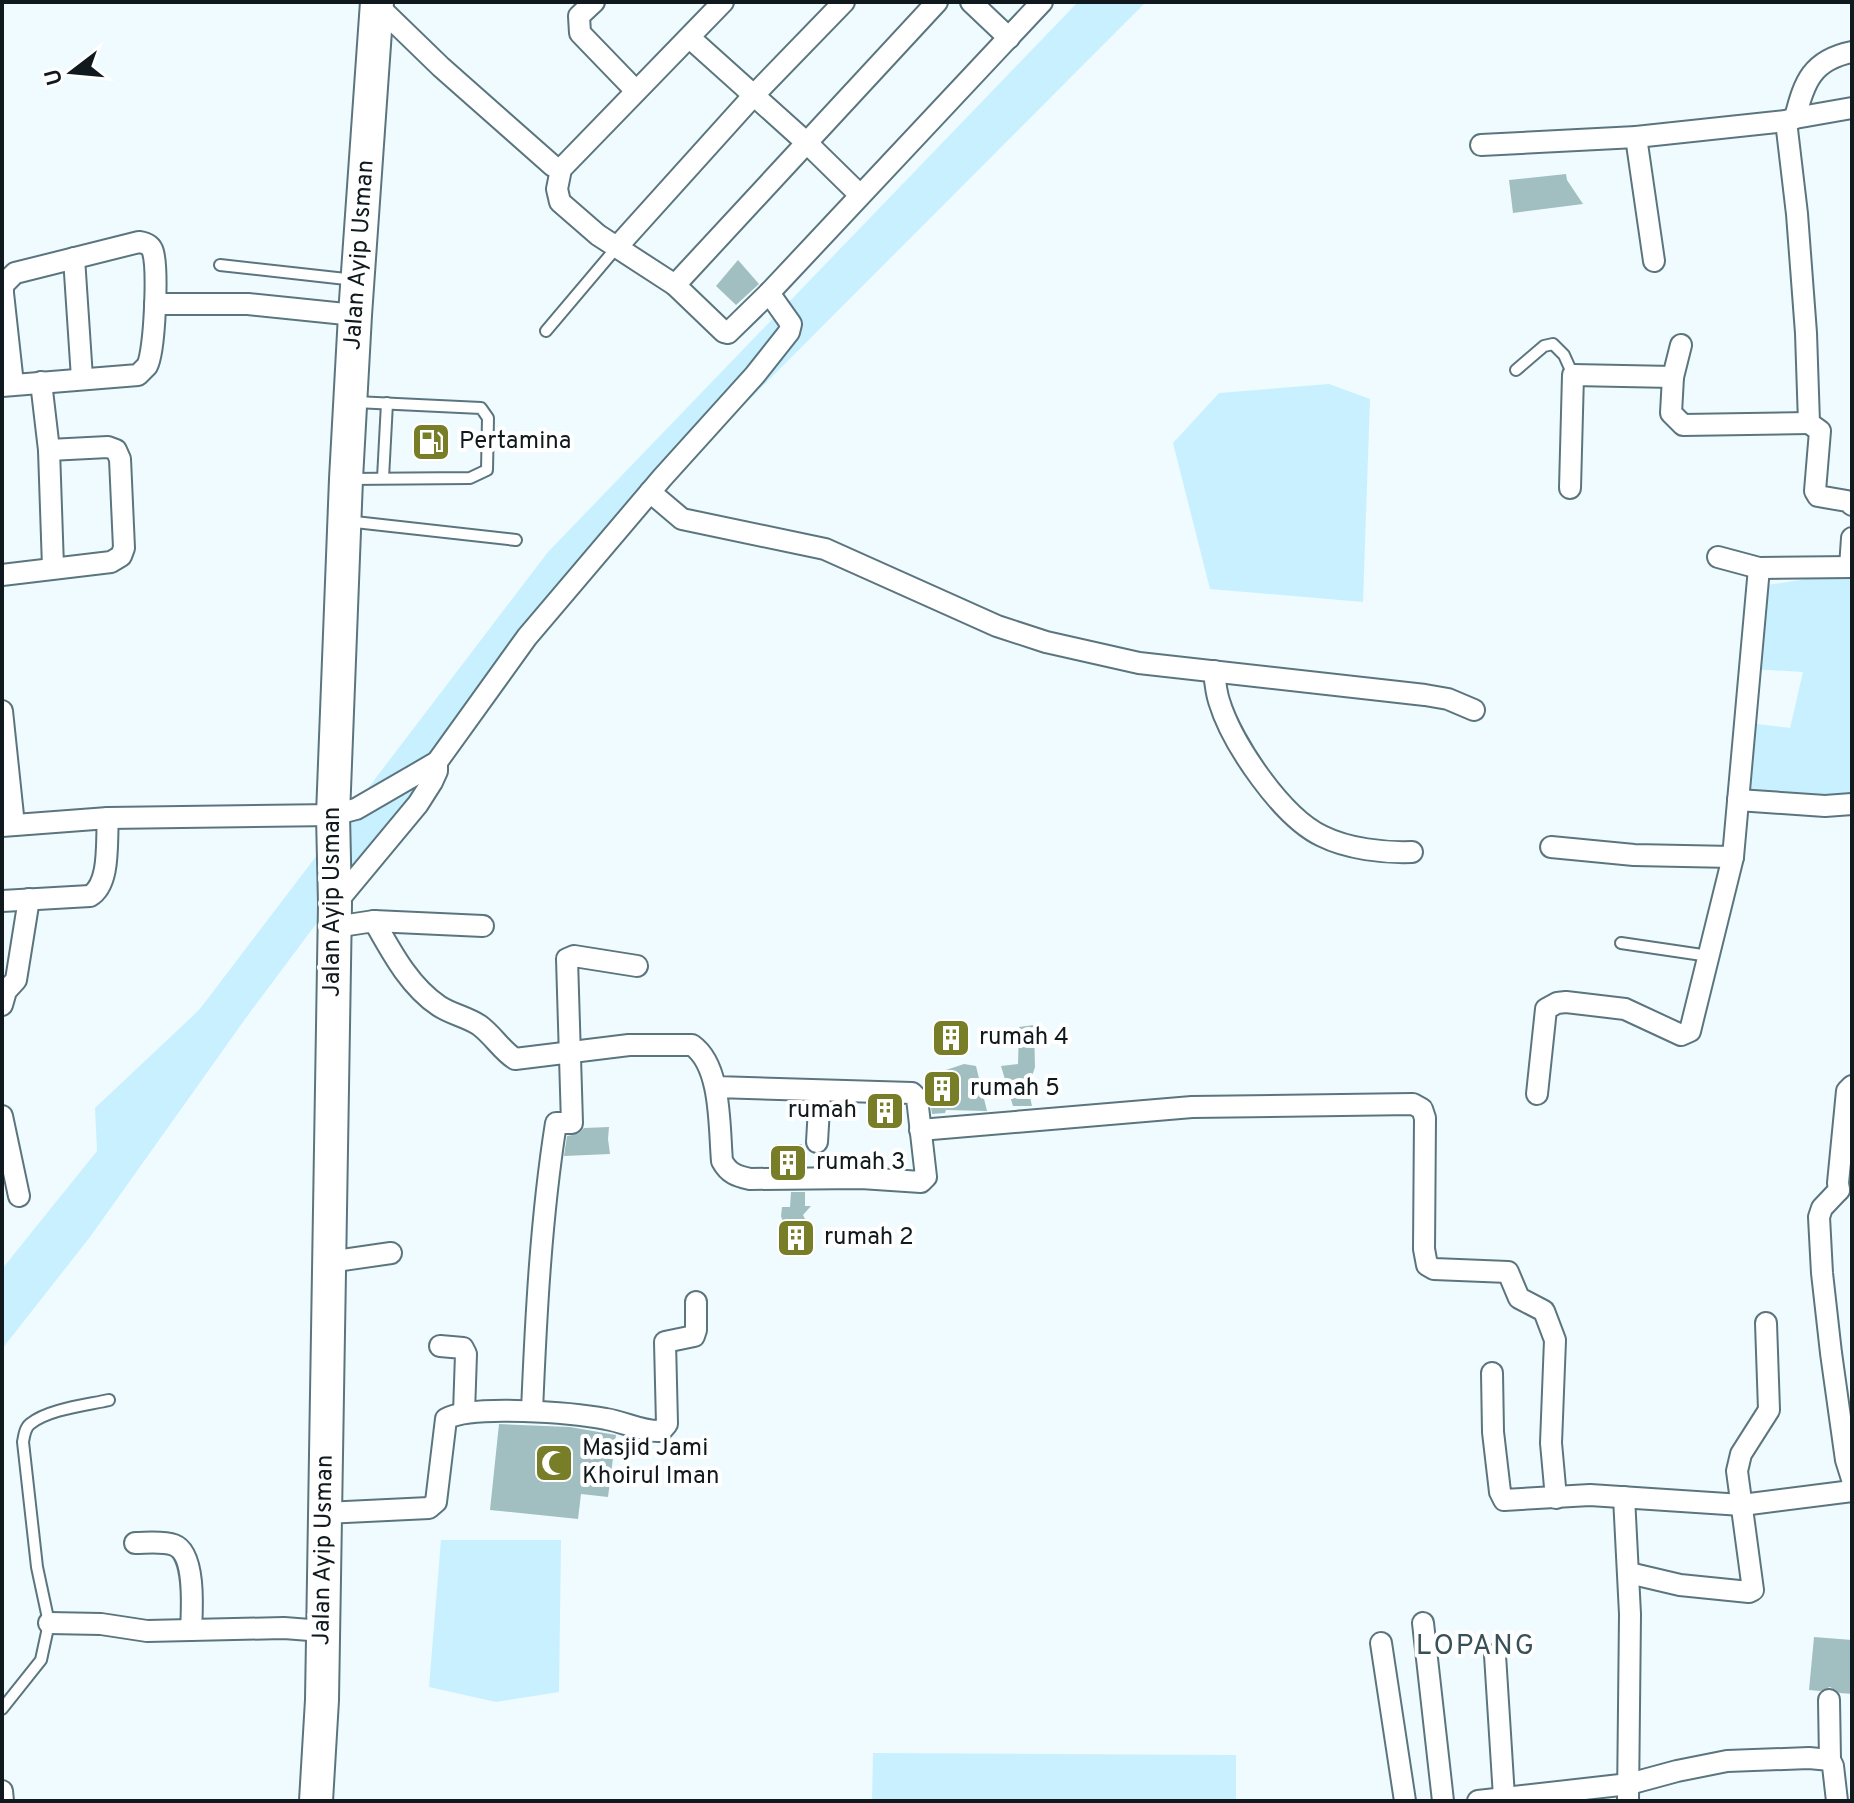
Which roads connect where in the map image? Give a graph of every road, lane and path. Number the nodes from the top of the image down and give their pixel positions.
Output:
1 (594, 2) edge
2 (723, 2) edge
3 (844, 2) edge
4 (937, 2) edge
5 (971, 2) edge
6 (1042, 2) edge
7 (377, 3) edge
8 (690, 38) junction
9 (1009, 38) junction
10 (1852, 52) edge
11 (636, 91) junction
12 (754, 95) junction
13 (1852, 108) edge
14 (1790, 120) junction
15 (1636, 137) junction
16 (808, 144) junction
17 (1481, 145) dead end
18 (561, 169) junction
19 (860, 195) junction
20 (617, 247) junction
21 (74, 258) junction
22 (1654, 261) dead end
23 (220, 265) dead end
24 (357, 280) junction
25 (675, 285) junction
26 (3, 293) edge
27 (769, 293) junction
28 (155, 304) junction
29 (355, 315) junction
30 (546, 331) dead end
31 (1681, 345) dead end
32 (1516, 370) dead end
33 (1573, 375) junction
34 (1673, 377) junction
35 (82, 378) junction
36 (41, 382) junction
37 (7, 385) edge
38 (350, 402) junction
39 (387, 403) junction
40 (1809, 423) junction
41 (49, 450) junction
42 (383, 478) junction
43 (346, 479) junction
44 (1570, 488) dead end
45 (650, 492) junction
46 (1852, 505) edge
47 (344, 521) junction
48 (1852, 538) edge
49 (516, 540) dead end
50 (1718, 557) dead end
51 (53, 567) junction
52 (1851, 567) edge
53 (1759, 568) junction
54 (2, 575) edge
55 (1214, 671) junction
56 (1474, 710) dead end
57 (2, 711) edge
58 (3, 744) edge
59 (437, 762) junction
60 (1738, 800) junction
61 (1852, 804) edge
62 (333, 815) junction
63 (108, 818) junction
64 (8, 825) edge
65 (1551, 847) dead end
66 (1412, 852) dead end
67 (1733, 857) junction
68 (29, 899) junction
69 (2, 901) edge
70 (335, 916) junction
71 (374, 921) junction
72 (483, 926) dead end
73 (1621, 943) dead end
74 (1709, 956) junction
75 (637, 966) dead end
76 (3, 996) edge
77 (571, 1053) junction
78 (1852, 1086) edge
79 (716, 1087) junction
80 (820, 1091) junction
81 (1537, 1094) dead end
82 (2, 1116) edge
83 (920, 1130) junction
84 (817, 1142) dead end
85 (1846, 1193) edge
86 (19, 1196) dead end
87 (391, 1253) dead end
88 (329, 1262) junction
89 (696, 1302) dead end
90 (1766, 1323) dead end
91 (440, 1346) dead end
92 (1492, 1373) dead end
93 (109, 1400) dead end
94 (532, 1411) junction
95 (464, 1413) junction
96 (1852, 1479) edge
97 (1852, 1491) edge
98 (1624, 1497) junction
99 (1556, 1498) junction
100 (1742, 1505) junction
101 (325, 1513) junction
102 (135, 1543) dead end
103 (1629, 1573) junction
104 (49, 1623) junction
105 (1423, 1623) dead end
106 (191, 1630) junction
107 (323, 1631) junction
108 (1381, 1643) dead end
109 (1495, 1655) dead end
110 (1829, 1700) dead end
111 (2, 1709) edge
112 (1830, 1760) junction
113 (2, 1791) edge
114 (1628, 1792) edge
115 (1504, 1797) junction
116 (3, 1801) edge
117 (316, 1801) edge
118 (1405, 1801) edge
119 (1443, 1801) edge
120 (1478, 1801) edge
121 (1837, 1801) edge

1 - 11 street
2 - 8 street
3 - 12 street
4 - 16 street
5 - 9 street
6 - 9 street
7 - 18 street
7 - 24 main road, Jalan Ayip Usman
8 - 11 street
8 - 12 street
9 - 19 street
10 - 14 street
11 - 18 street
12 - 16 street
12 - 20 street
13 - 14 street
14 - 15 street
14 - 40 street
15 - 17 street
15 - 22 street
16 - 19 street
16 - 25 street
18 - 20 street
19 - 27 street
20 - 25 street
20 - 30 lane
21 - 26 street
21 - 28 street
21 - 35 street
23 - 24 lane
24 - 29 main road, Jalan Ayip Usman
25 - 27 street
26 - 37 street
27 - 45 street
28 - 29 street
28 - 35 street
29 - 38 main road, Jalan Ayip Usman
31 - 34 street
32 - 33 lane
33 - 34 street
33 - 44 street
34 - 40 street
35 - 36 street
36 - 37 street
36 - 41 street
38 - 39 lane
38 - 43 main road, Jalan Ayip Usman
39 - 42 lane
39 - 42 lane
40 - 46 street
41 - 51 street
41 - 51 street
42 - 43 lane
43 - 47 main road, Jalan Ayip Usman
45 - 55 street
45 - 59 street
47 - 49 lane
47 - 62 main road, Jalan Ayip Usman
48 - 52 street
50 - 53 street
51 - 54 street
52 - 53 street
53 - 60 street
55 - 56 street
55 - 66 street
57 - 58 street
58 - 64 street
59 - 62 street
59 - 70 street
60 - 61 street
60 - 67 street
62 - 63 street
62 - 70 main road, Jalan Ayip Usman
63 - 64 street
63 - 68 street
65 - 67 street
67 - 74 street
68 - 69 street
68 - 76 street
70 - 71 street
70 - 88 main road, Jalan Ayip Usman
71 - 72 street
71 - 77 street
73 - 74 lane
74 - 81 street
75 - 77 street
77 - 79 street
77 - 94 street
78 - 85 street
79 - 80 street
79 - 83 street
80 - 83 street
80 - 84 street
82 - 86 street
83 - 99 street
85 - 96 street
87 - 88 street
88 - 101 main road, Jalan Ayip Usman
89 - 94 street
90 - 100 street
91 - 95 street
92 - 99 street
93 - 104 lane
94 - 95 street
95 - 101 street
97 - 100 street
98 - 99 street
98 - 100 street
98 - 103 street
100 - 103 street
101 - 107 main road, Jalan Ayip Usman
102 - 106 street
103 - 114 street
104 - 106 street
104 - 111 lane
105 - 119 street
106 - 107 street
107 - 117 main road, Jalan Ayip Usman
108 - 118 street
109 - 115 street
110 - 112 street
112 - 114 street
112 - 121 street
113 - 116 street
114 - 115 street
115 - 120 street

